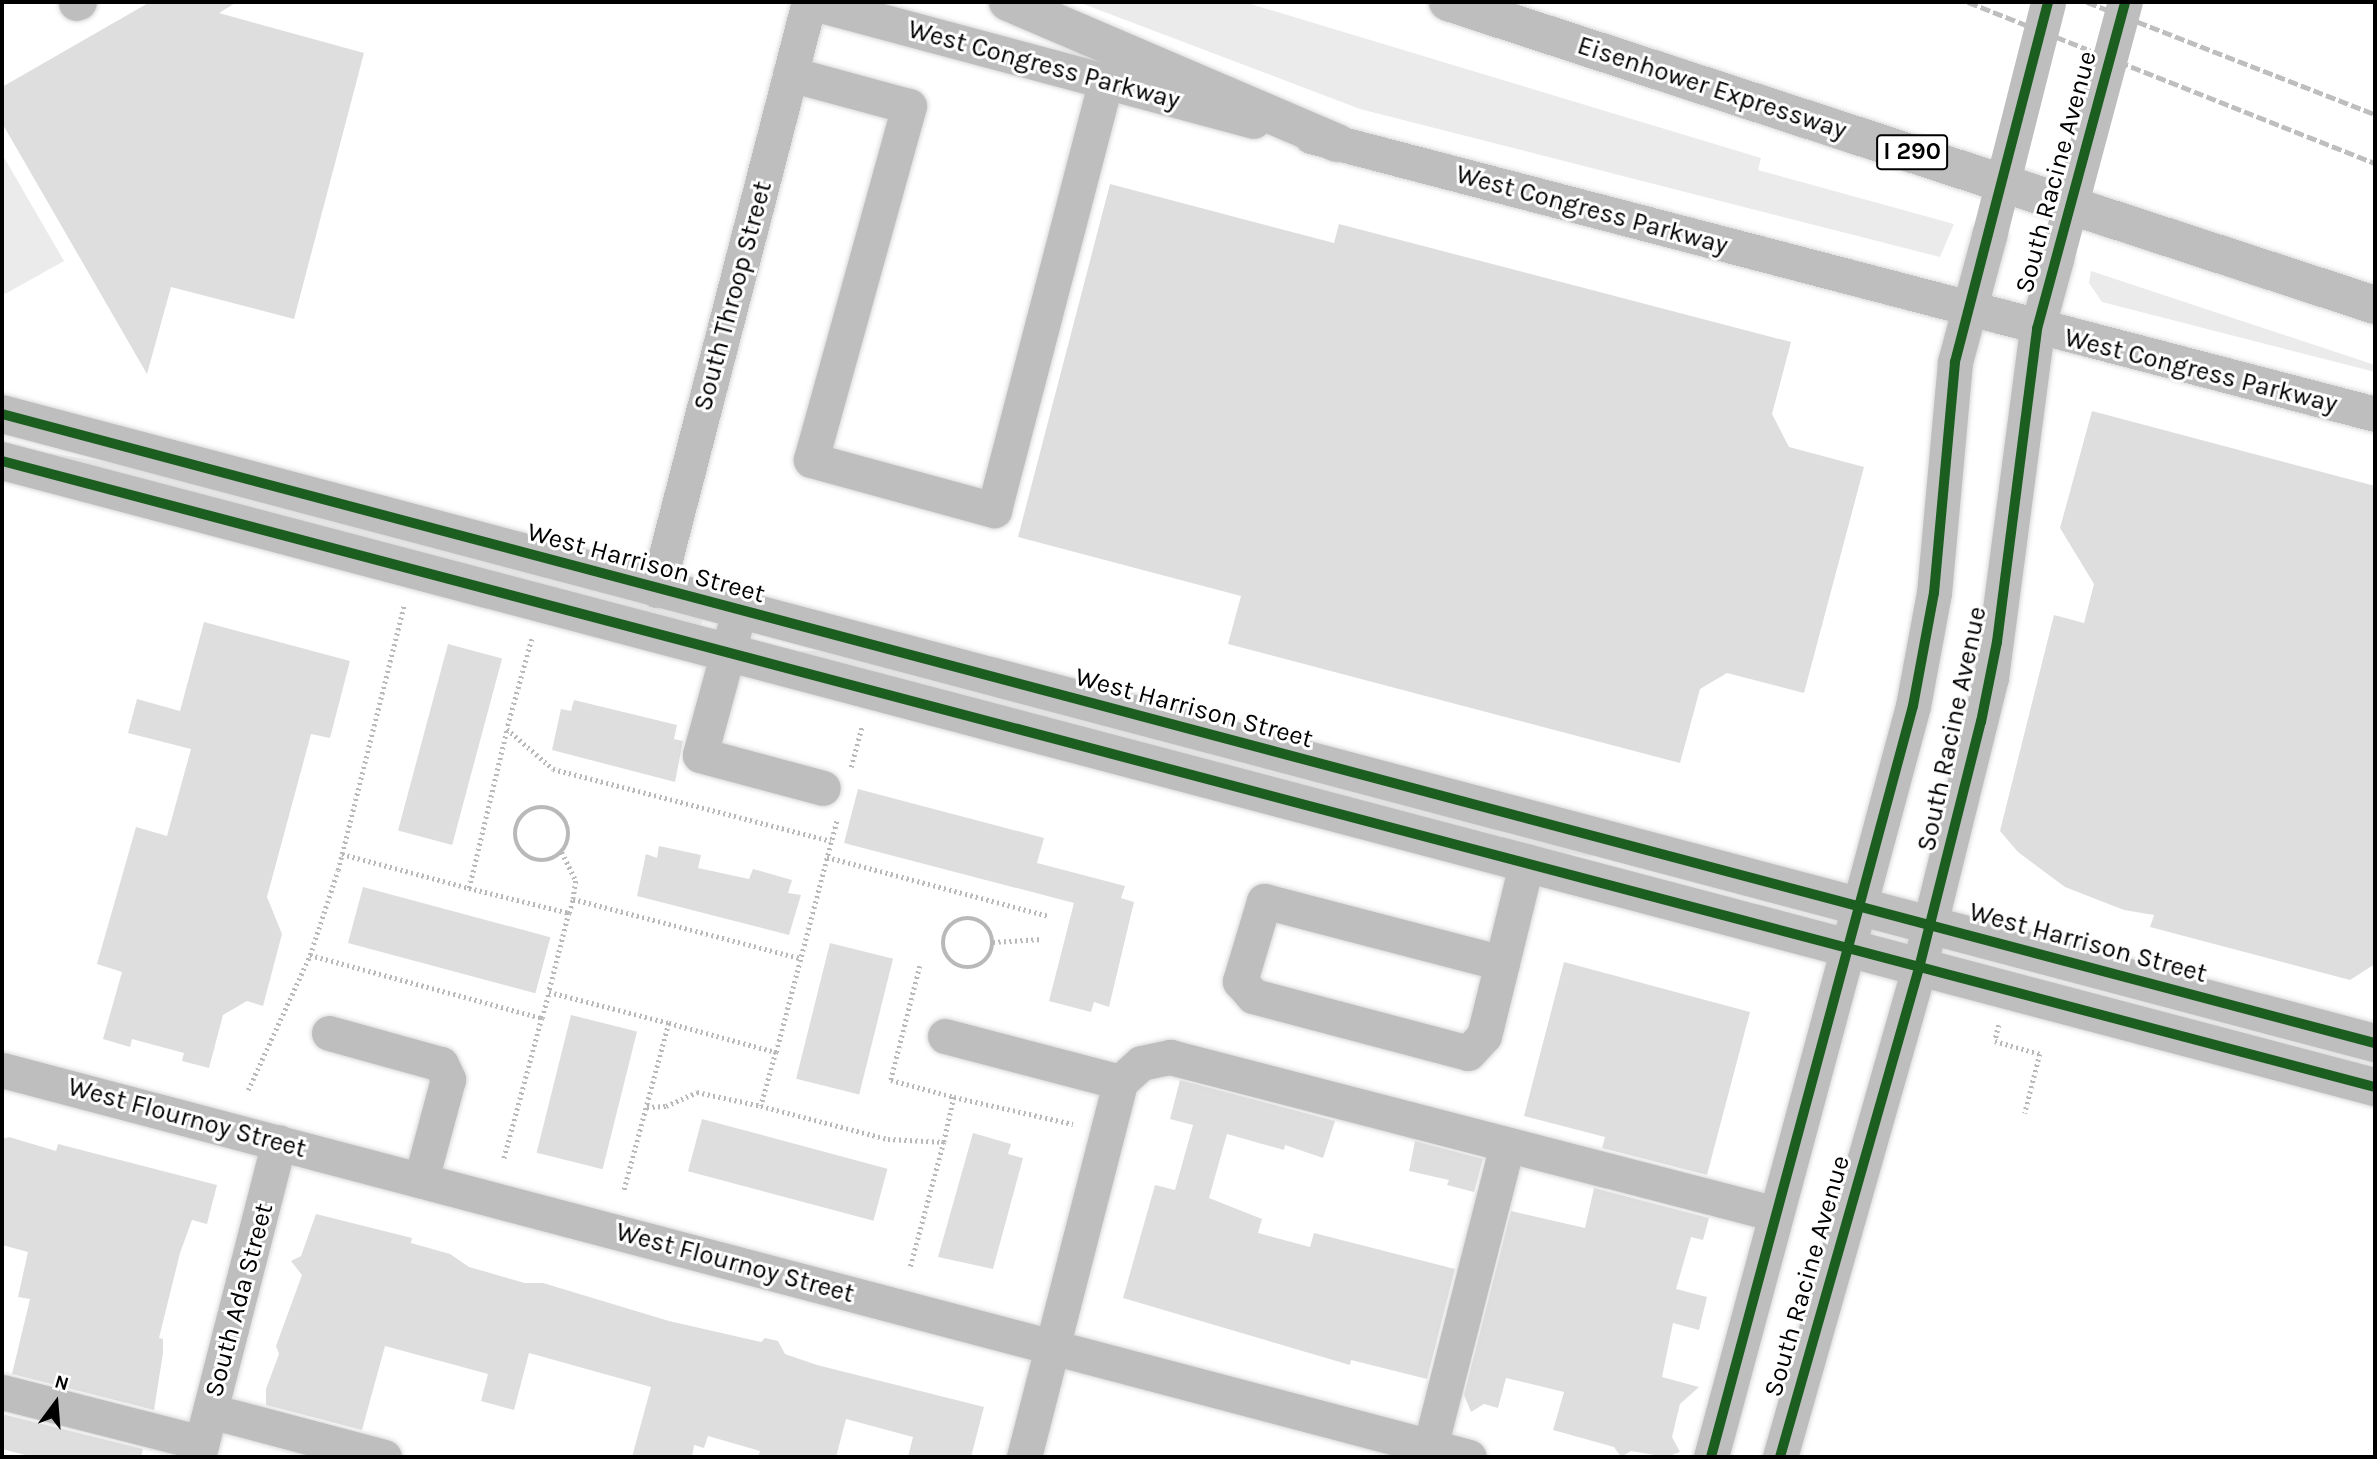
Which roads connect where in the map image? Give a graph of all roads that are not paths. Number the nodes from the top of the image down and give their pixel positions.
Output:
1 (809, 2) edge
2 (1008, 2) edge
3 (1448, 2) edge
4 (2048, 2) edge
5 (2125, 2) edge
6 (790, 74) junction
7 (1106, 81) junction
8 (1337, 143) junction
9 (2375, 305) edge
10 (1968, 309) junction
11 (2037, 329) junction
12 (2, 414) edge
13 (2375, 414) edge
14 (2, 461) edge
15 (657, 590) junction
16 (739, 611) junction
17 (728, 652) junction
18 (836, 794) road end
19 (1527, 861) junction
20 (1859, 906) junction
21 (1931, 924) junction
22 (1847, 948) junction
23 (1502, 963) junction
24 (1919, 968) junction
25 (329, 1034) dead end
26 (945, 1037) dead end
27 (2375, 1043) edge
28 (2, 1070) edge
29 (1120, 1082) junction
30 (2375, 1087) edge
31 (279, 1142) junction
32 (1507, 1144) junction
33 (422, 1180) junction
34 (1776, 1214) junction
35 (1051, 1348) junction
36 (2, 1392) edge
37 (203, 1437) edge
38 (1447, 1453) edge
39 (384, 1457) edge
40 (1024, 1457) edge
41 (1711, 1457) edge
42 (1780, 1457) edge

1 - 6 street, South Throop Street
1 - 7 street, West Congress Parkway
2 - 8 main road
3 - 9 main road, Eisenhower Expressway / I 290
4 - 10 street, South Racine Avenue, bridge
5 - 11 street, South Racine Avenue, bridge
6 - 7 street
6 - 15 street, South Throop Street
7 - 8 street, West Congress Parkway
8 - 10 street, West Congress Parkway
10 - 11 street, West Congress Parkway
10 - 20 street, South Racine Avenue
11 - 13 street, West Congress Parkway
11 - 21 street, South Racine Avenue
12 - 15 main road, West Harrison Street
14 - 17 main road
15 - 16 main road, West Harrison Street
16 - 17 street
16 - 20 main road, West Harrison Street
17 - 18 street
17 - 19 main road
19 - 22 main road
19 - 23 street
20 - 21 main road, West Harrison Street
20 - 22 street, South Racine Avenue
21 - 24 street, South Racine Avenue
21 - 27 main road, West Harrison Street
22 - 24 main road
22 - 34 street, South Racine Avenue
23 - 23 street
24 - 30 main road
24 - 42 street, South Racine Avenue
25 - 33 street
26 - 29 street
28 - 31 street, West Flournoy Street
29 - 32 street
29 - 35 street
31 - 33 street, West Flournoy Street
31 - 37 street, South Ada Street
32 - 34 street
32 - 38 street
33 - 35 street, West Flournoy Street
34 - 41 street, South Racine Avenue
35 - 38 street, West Flournoy Street
35 - 40 street
36 - 37 street
37 - 39 street

